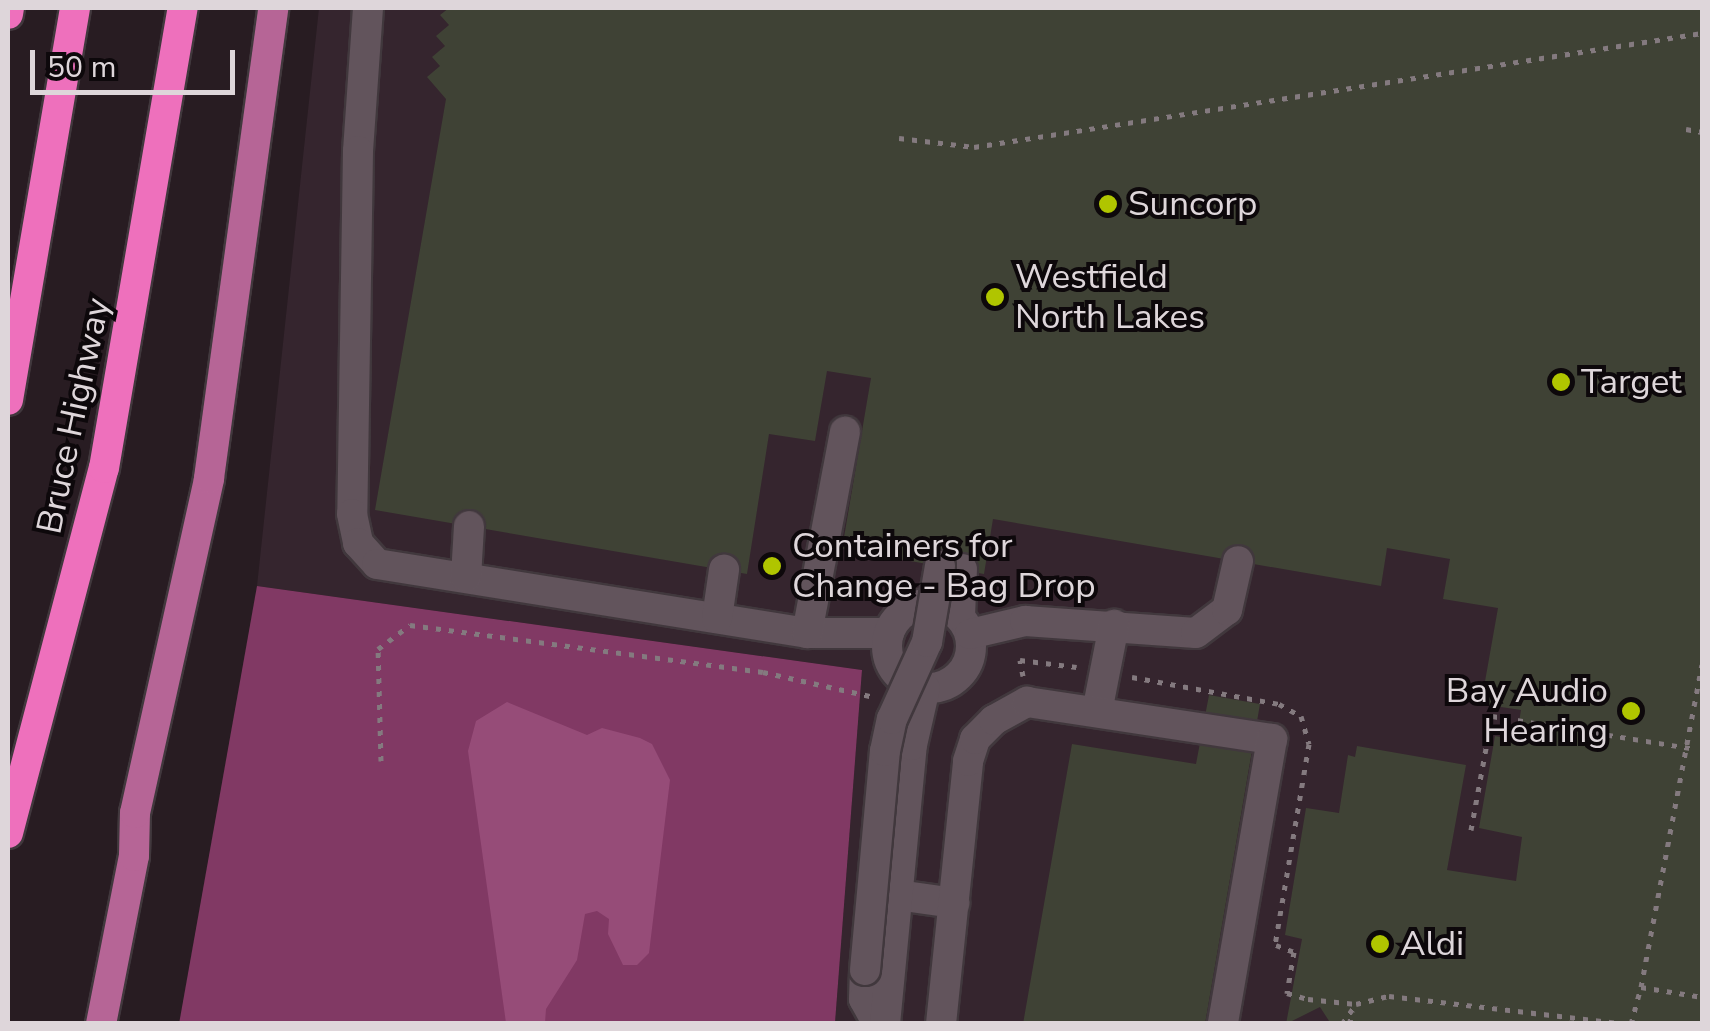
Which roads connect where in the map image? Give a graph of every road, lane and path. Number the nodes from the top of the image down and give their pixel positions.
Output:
1 (74, 8) edge
2 (183, 8) edge
3 (273, 8) edge
4 (368, 8) edge
5 (1702, 33) edge
6 (1686, 129) dead end
7 (1702, 132) edge
8 (899, 138) dead end
9 (8, 400) edge
10 (845, 432) dead end
11 (468, 526) dead end
12 (1238, 561) dead end
13 (949, 567) junction
14 (724, 570) dead end
15 (466, 577) junction
16 (920, 604) junction
17 (718, 618) junction
18 (965, 625) junction
19 (1114, 625) junction
20 (889, 632) junction
21 (807, 633) junction
22 (1702, 665) edge
23 (1104, 673) junction
24 (923, 696) junction
25 (1027, 702) junction
26 (1097, 712) junction
27 (1690, 748) junction
28 (381, 761) dead end
29 (1471, 830) dead end
30 (8, 833) edge
31 (898, 895) junction
32 (954, 903) junction
33 (1238, 936) junction
34 (1275, 944) junction
35 (1641, 987) junction
36 (1702, 996) edge
37 (1356, 1004) junction
38 (101, 1024) edge
39 (882, 1024) edge
40 (942, 1024) edge
41 (1223, 1024) edge
42 (1346, 1024) edge
43 (1630, 1024) edge

1 - 9 highway, Bruce Highway
2 - 30 highway, Bruce Highway
3 - 38 main road
4 - 15 lane
5 - 8 path
6 - 7 path
10 - 21 lane
11 - 15 lane
12 - 19 lane
13 - 16 lane
13 - 18 lane
13 - 39 lane, bridge
14 - 17 lane
15 - 17 lane
16 - 18 lane
16 - 20 lane
17 - 21 lane
18 - 19 lane
18 - 24 lane
19 - 23 lane
20 - 21 lane
20 - 24 lane
22 - 27 path
23 - 25 path
23 - 26 lane
23 - 34 path
24 - 28 path
24 - 31 lane
25 - 26 lane
25 - 32 lane
26 - 33 lane
27 - 29 path
27 - 35 path
31 - 32 lane
31 - 39 lane
32 - 40 lane
33 - 34 path
33 - 41 lane
34 - 37 path
35 - 36 path
35 - 43 path
37 - 42 path
37 - 43 path

